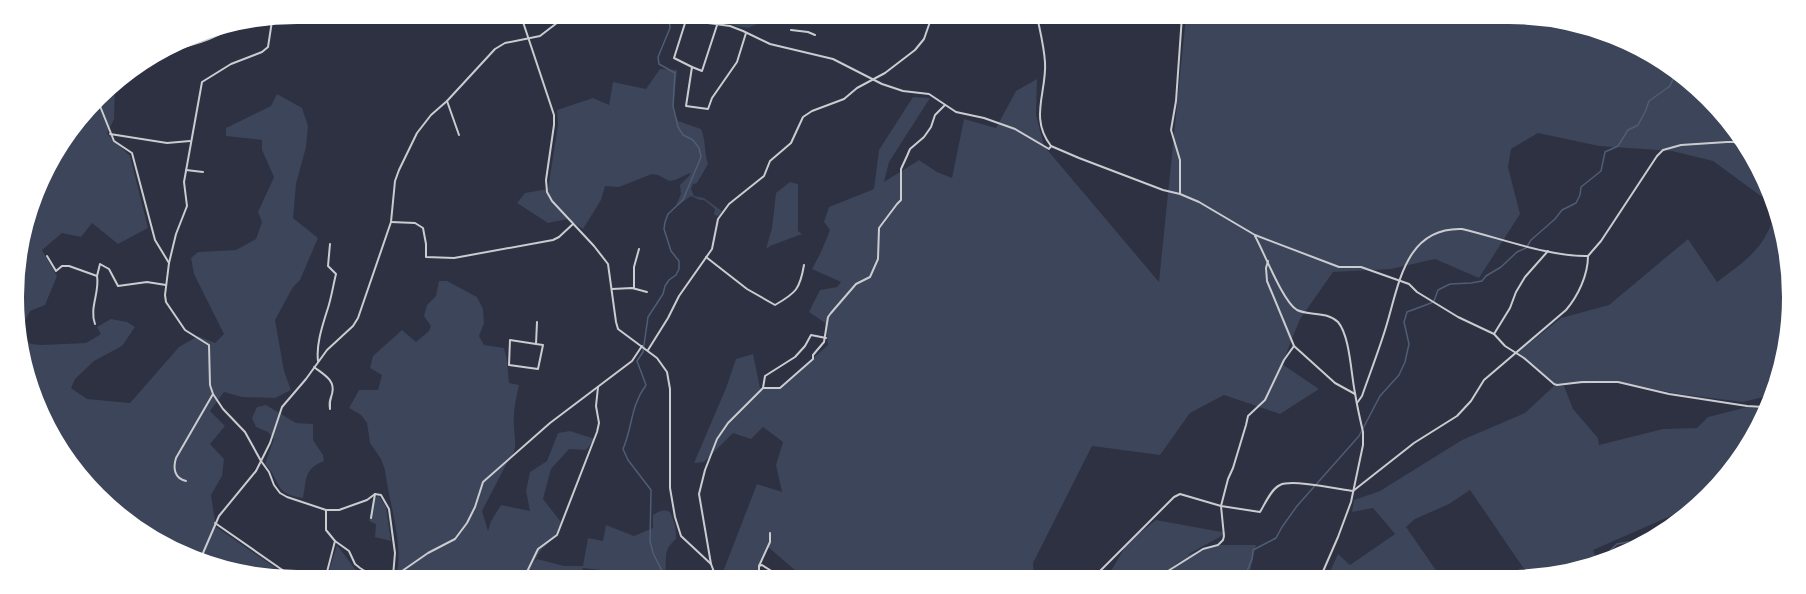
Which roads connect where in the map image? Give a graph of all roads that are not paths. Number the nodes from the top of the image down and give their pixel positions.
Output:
1 (523, 23) edge
2 (557, 23) edge
3 (685, 23) edge
4 (710, 23) edge
5 (930, 23) edge
6 (1037, 23) edge
7 (1182, 23) edge
8 (271, 24) edge
9 (716, 24) junction
10 (791, 30) dead end
11 (227, 32) edge
12 (746, 33) junction
13 (815, 35) dead end
14 (528, 39) junction
15 (188, 46) edge
16 (692, 68) junction
17 (873, 81) junction
18 (447, 101) junction
19 (945, 105) junction
20 (100, 106) edge
21 (110, 134) junction
22 (459, 135) dead end
23 (190, 141) junction
24 (1735, 142) edge
25 (1051, 146) junction
26 (186, 170) junction
27 (203, 172) dead end
28 (1180, 194) junction
29 (391, 222) junction
30 (573, 224) junction
31 (1255, 235) junction
32 (330, 244) dead end
33 (639, 249) dead end
34 (1548, 251) junction
35 (47, 256) dead end
36 (1588, 256) junction
37 (706, 257) junction
38 (1268, 261) junction
39 (169, 263) junction
40 (804, 265) dead end
41 (97, 276) junction
42 (1398, 279) junction
43 (166, 285) junction
44 (634, 288) junction
45 (612, 289) junction
46 (647, 292) dead end
47 (537, 322) dead end
48 (95, 324) dead end
49 (1494, 334) junction
50 (826, 338) junction
51 (536, 344) junction
52 (642, 346) junction
53 (1294, 346) junction
54 (648, 350) junction
55 (1516, 354) junction
56 (318, 361) junction
57 (314, 366) junction
58 (598, 387) junction
59 (763, 388) junction
60 (213, 394) junction
61 (1355, 394) junction
62 (1357, 404) junction
63 (1760, 407) edge
64 (330, 409) dead end
65 (261, 461) junction
66 (186, 481) dead end
67 (1353, 491) junction
68 (375, 494) junction
69 (1221, 506) junction
70 (326, 510) junction
71 (371, 518) dead end
72 (215, 523) junction
73 (770, 534) dead end
74 (335, 542) junction
75 (203, 554) edge
76 (711, 564) junction
77 (759, 566) junction
78 (283, 570) edge
79 (327, 571) edge
80 (365, 571) edge
81 (393, 571) edge
82 (401, 571) edge
83 (527, 571) edge
84 (714, 571) edge
85 (759, 571) edge
86 (772, 571) edge
87 (1099, 571) edge
88 (1168, 571) edge
89 (1323, 571) edge

1 - 14 street
2 - 14 street
3 - 16 street
4 - 9 street
5 - 17 street
6 - 25 street
7 - 28 street
8 - 23 street
9 - 12 street
9 - 16 street
10 - 13 street
11 - 15 street
12 - 16 street
12 - 17 street
14 - 18 street
14 - 30 street
17 - 19 street
17 - 37 street
18 - 22 street
18 - 29 street
19 - 25 street
19 - 50 street
20 - 21 street
21 - 23 street
21 - 39 street
23 - 26 street
24 - 36 street
25 - 28 street
26 - 27 street
26 - 39 street
28 - 31 street
29 - 30 street
29 - 56 street
30 - 45 street
31 - 38 street
31 - 42 street
32 - 56 street
33 - 44 street
34 - 36 street
34 - 42 street
34 - 49 street
35 - 41 street
36 - 55 street
37 - 40 street
37 - 54 street
38 - 53 street
38 - 61 street
39 - 43 street
41 - 43 street
41 - 48 street
42 - 49 street
42 - 62 street
43 - 60 street
44 - 45 street
44 - 46 street
45 - 52 street
47 - 51 street
49 - 55 street
50 - 59 street
50 - 59 street
51 - 51 street
52 - 54 street
52 - 58 street
53 - 61 street
53 - 69 street
54 - 76 street
55 - 63 street
55 - 67 street
56 - 57 street
57 - 64 street
57 - 65 street
58 - 82 street
58 - 83 street
59 - 76 street
60 - 65 street
60 - 66 street
61 - 62 street
62 - 67 street
65 - 70 street
65 - 72 street
67 - 69 street
67 - 89 street
68 - 70 street
68 - 71 street
68 - 81 street
69 - 87 street
69 - 88 street
70 - 74 street
72 - 75 street
72 - 78 street
73 - 77 street
74 - 79 street
74 - 80 street
76 - 84 street
77 - 85 street
77 - 86 street

